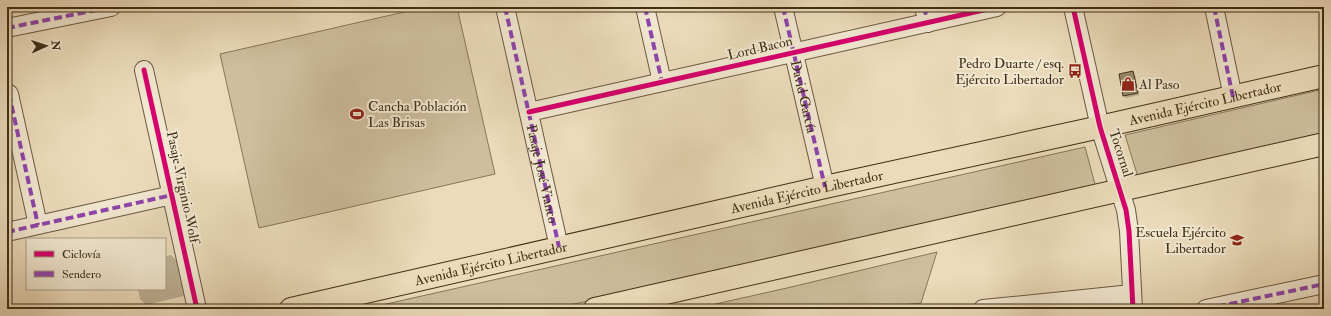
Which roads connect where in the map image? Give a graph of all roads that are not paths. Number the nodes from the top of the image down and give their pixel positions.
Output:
1 (110, 7) edge
2 (505, 7) edge
3 (645, 7) edge
4 (783, 7) edge
5 (997, 7) edge
6 (1073, 7) edge
7 (1214, 7) edge
8 (926, 15) edge
9 (7, 28) edge
10 (794, 53) junction
11 (144, 70) dead end
12 (1324, 76) edge
13 (662, 82) junction
14 (9, 94) dead end
15 (1234, 97) junction
16 (529, 112) junction
17 (1100, 127) junction
18 (1324, 144) edge
19 (825, 186) junction
20 (1120, 191) junction
21 (172, 195) junction
22 (38, 225) junction
23 (7, 232) edge
24 (559, 247) junction
25 (1324, 286) edge
26 (1132, 301) edge
27 (1026, 307) edge
28 (197, 309) edge
29 (291, 309) edge
30 (595, 309) edge
31 (983, 309) edge
32 (1206, 309) edge

1 - 9 street
2 - 16 street, Pasaje José Vianco
3 - 13 street
4 - 10 street, David García
5 - 8 street, Lord Bacon
6 - 17 street, Tocornal
7 - 15 street
8 - 10 street, Lord Bacon
10 - 13 street, Lord Bacon
10 - 19 street, David García
11 - 21 street, Pasaje Virginio Wolf
12 - 15 main road, Avenida Ejército Libertador
13 - 16 street, Lord Bacon
14 - 22 street
15 - 17 main road, Avenida Ejército Libertador
16 - 24 street, Pasaje José Vianco
17 - 19 main road, Avenida Ejército Libertador
17 - 20 street, Tocornal
18 - 20 main road
19 - 24 main road, Avenida Ejército Libertador
20 - 26 street, Tocornal
20 - 30 main road
21 - 22 street
21 - 28 street, Pasaje Virginio Wolf
22 - 23 street
24 - 29 main road, Avenida Ejército Libertador
25 - 32 street
26 - 27 street
27 - 31 street

